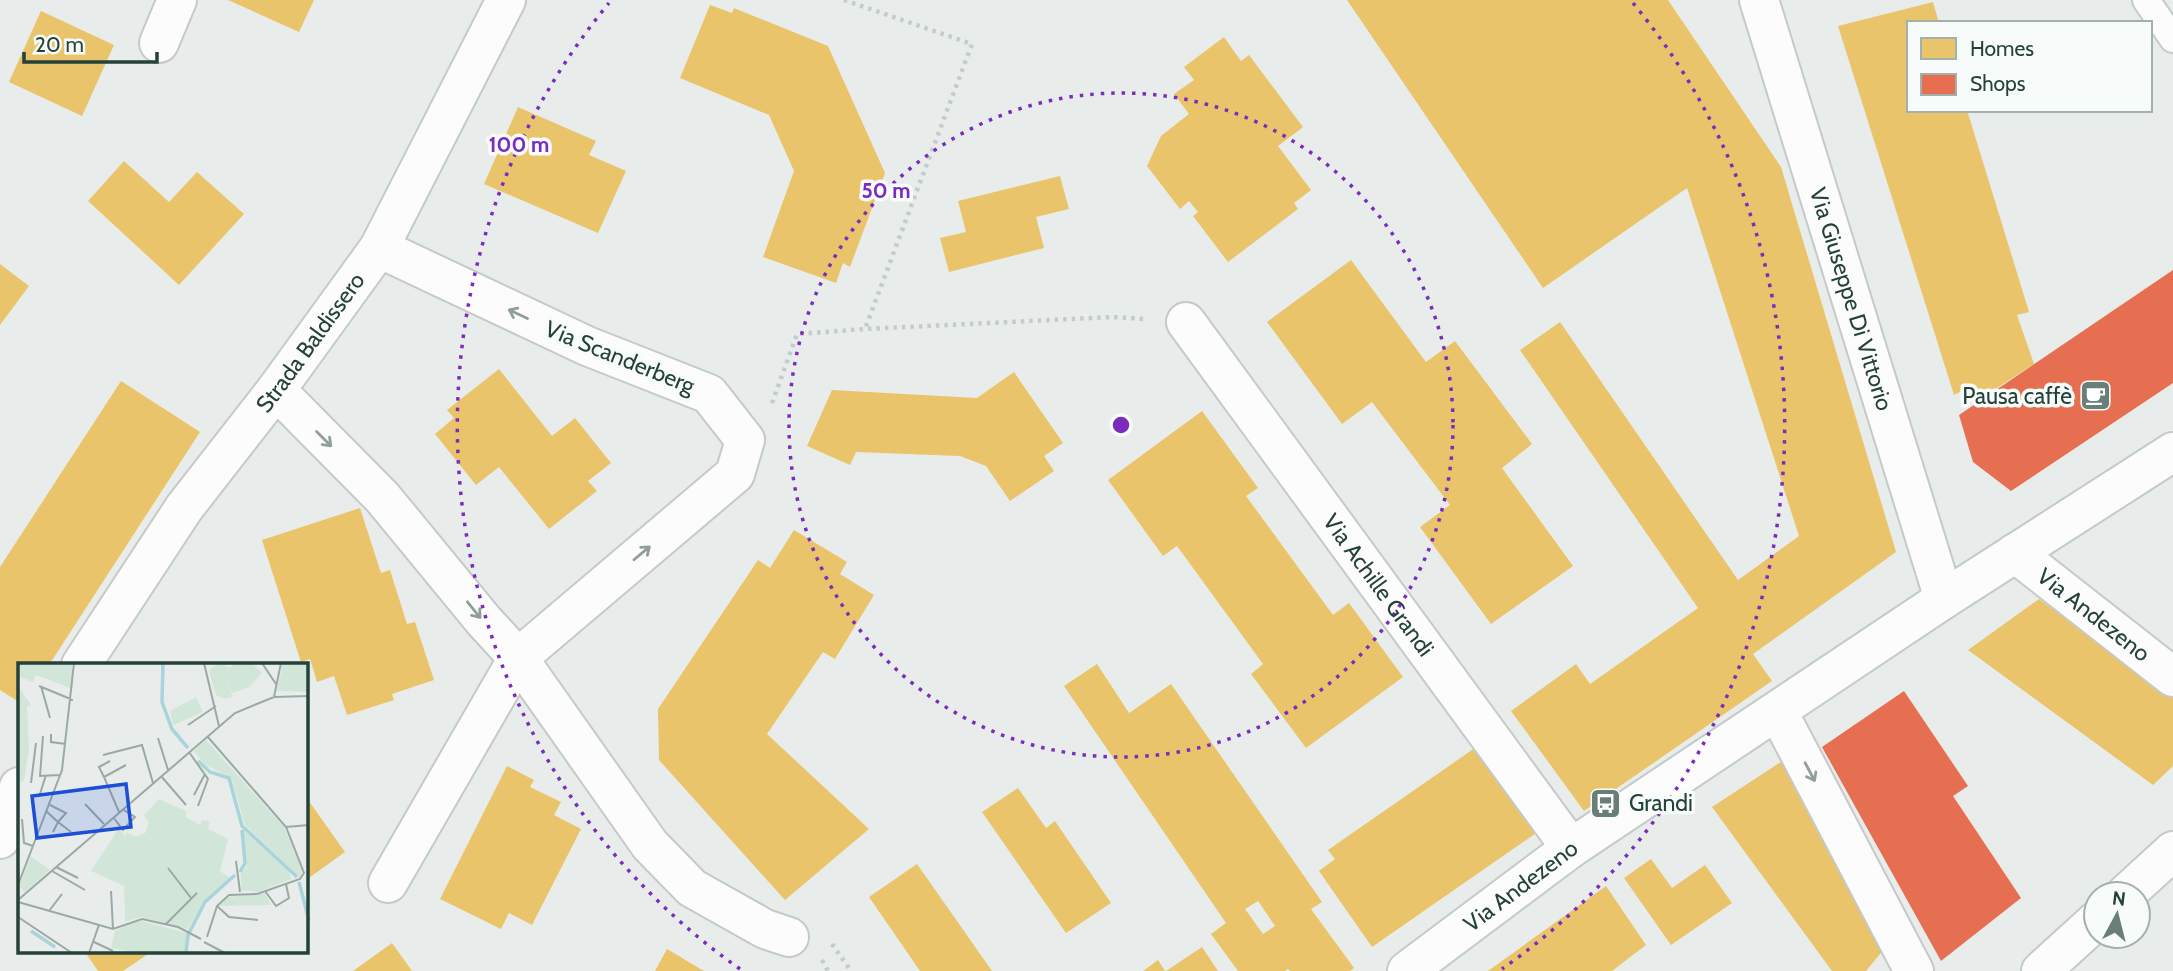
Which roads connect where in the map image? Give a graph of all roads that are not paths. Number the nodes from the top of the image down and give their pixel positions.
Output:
1 (177, 0) edge
2 (506, 0) edge
3 (1759, 0) edge
4 (2146, 0) edge
5 (2173, 39) edge
6 (159, 43) dead end
7 (379, 248) junction
8 (1186, 322) road end
9 (276, 390) junction
10 (2173, 452) edge
11 (2015, 553) junction
12 (1944, 600) junction
13 (518, 658) junction
14 (82, 663) edge
15 (2173, 677) edge
16 (1778, 712) junction
17 (18, 790) edge
18 (0, 839) edge
19 (1571, 848) junction
20 (2173, 851) edge
21 (2141, 880) edge
22 (388, 883) dead end
23 (2082, 934) edge
24 (789, 937) dead end
25 (1407, 971) edge
26 (1914, 971) edge
27 (2041, 971) edge

1 - 6 street
2 - 7 street, Strada Baldissero
3 - 12 street, Via Giuseppe Di Vittorio
4 - 5 lane
7 - 9 street, Strada Baldissero
13 -> 7 street, Via Scanderberg
8 - 19 street, Via Achille Grandi
9 -> 13 street
9 - 14 street, Strada Baldissero
10 - 11 street, Via Andezeno
11 - 12 street, Via Andezeno
11 - 15 street, Via Andezeno
12 - 16 street, Via Andezeno
13 - 22 street
13 - 24 street
16 - 19 street, Via Andezeno
16 -> 26 street
17 - 18 street
19 - 25 street, Via Andezeno
20 - 21 street
23 - 27 street

